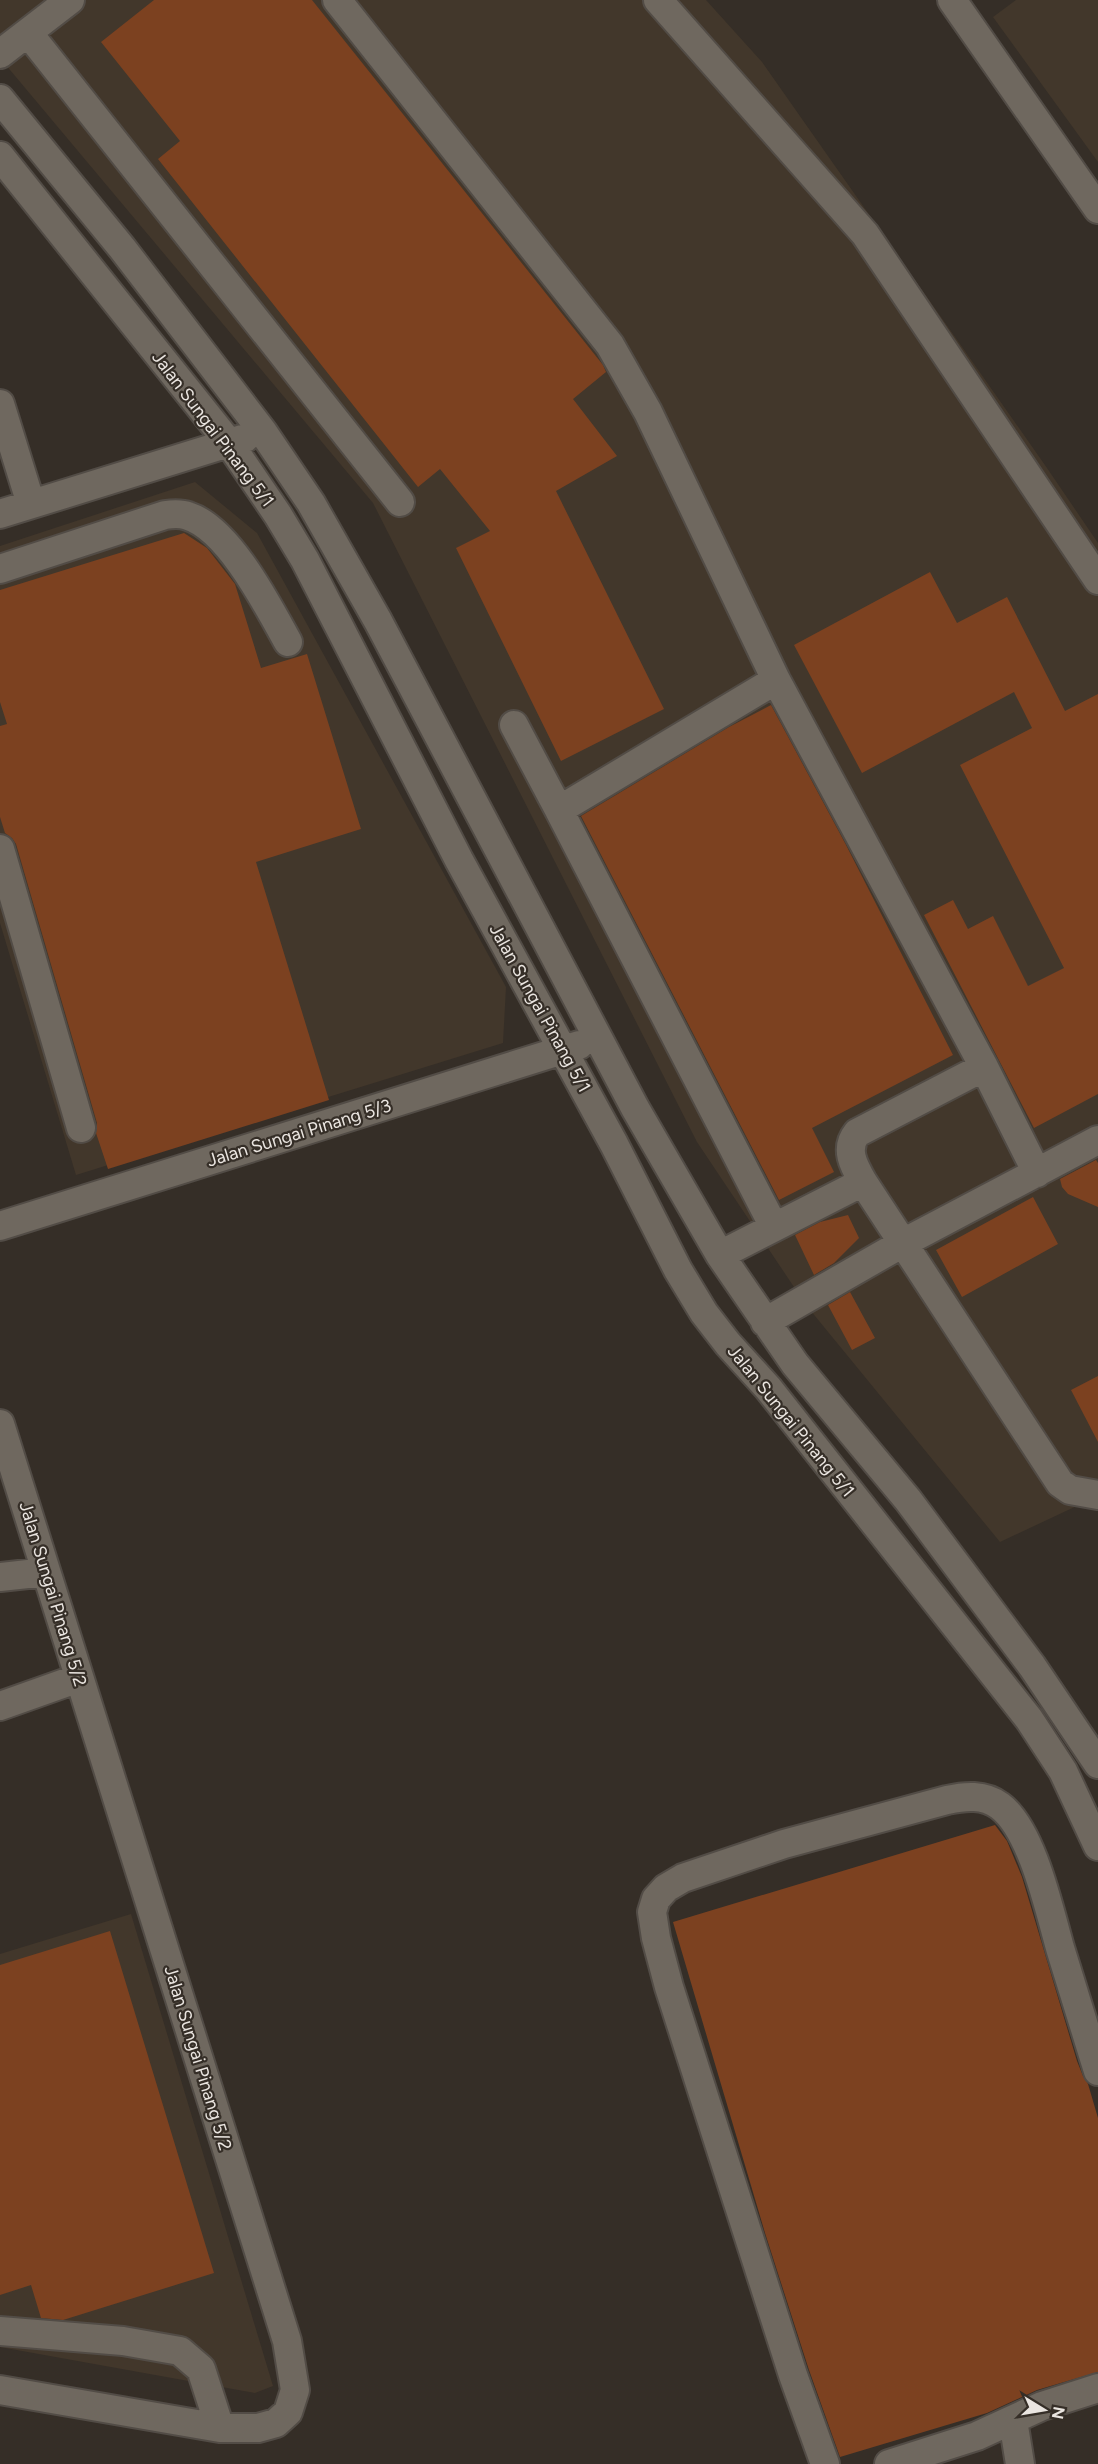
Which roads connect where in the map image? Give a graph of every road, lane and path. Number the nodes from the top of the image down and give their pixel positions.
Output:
1 (70, 0) edge
2 (337, 0) edge
3 (658, 0) edge
4 (965, 4) edge
5 (29, 34) junction
6 (0, 54) edge
7 (0, 99) edge
8 (0, 156) edge
9 (1098, 209) edge
10 (0, 404) edge
11 (263, 432) junction
12 (229, 443) junction
13 (8, 460) edge
14 (400, 501) dead end
15 (31, 504) junction
16 (0, 514) edge
17 (0, 570) edge
18 (1098, 580) edge
19 (288, 642) dead end
20 (776, 680) junction
21 (514, 725) dead end
22 (559, 810) junction
23 (0, 849) edge
24 (598, 1039) junction
25 (563, 1050) junction
26 (984, 1067) junction
27 (81, 1128) dead end
28 (1098, 1140) edge
29 (1037, 1173) junction
30 (863, 1182) junction
31 (0, 1226) edge
32 (774, 1227) junction
33 (903, 1243) junction
34 (720, 1255) junction
35 (765, 1322) junction
36 (0, 1424) edge
37 (1098, 1495) edge
38 (46, 1572) junction
39 (0, 1577) edge
40 (79, 1678) junction
41 (0, 1706) edge
42 (1098, 1764) edge
43 (1098, 1846) edge
44 (1098, 2071) edge
45 (0, 2331) edge
46 (1098, 2388) edge
47 (0, 2390) edge
48 (1013, 2421) junction
49 (220, 2428) junction
50 (825, 2464) edge
51 (889, 2464) edge
52 (1020, 2464) edge

1 - 5 street
2 - 20 street
3 - 18 street
4 - 9 street
5 - 6 street
5 - 14 street
7 - 11 street, Jalan Sungai Pinang 5/1
8 - 12 street, Jalan Sungai Pinang 5/1
10 - 13 street
11 - 12 street
11 - 24 street, Jalan Sungai Pinang 5/1
12 - 15 street
12 - 25 street, Jalan Sungai Pinang 5/1
13 - 15 street
15 - 16 street
17 - 19 street
20 - 22 street
20 - 26 street
21 - 22 street
22 - 32 street
23 - 27 street
24 - 25 street, Jalan Sungai Pinang 5/3
24 - 34 street, Jalan Sungai Pinang 5/1
25 - 31 street, Jalan Sungai Pinang 5/3
25 - 43 street, Jalan Sungai Pinang 5/1
26 - 29 street
26 - 30 street
28 - 29 street
29 - 33 street
30 - 32 street
30 - 33 street
32 - 34 street
33 - 35 street
33 - 37 street
34 - 35 street, Jalan Sungai Pinang 5/1
35 - 42 street, Jalan Sungai Pinang 5/1
36 - 38 street, Jalan Sungai Pinang 5/2
38 - 39 street
38 - 40 street, Jalan Sungai Pinang 5/2
40 - 41 street
40 - 49 street, Jalan Sungai Pinang 5/2
44 - 50 street
45 - 49 street
46 - 48 street
47 - 49 street, Jalan Sungai Pinang 5/2
48 - 51 street
48 - 52 street

